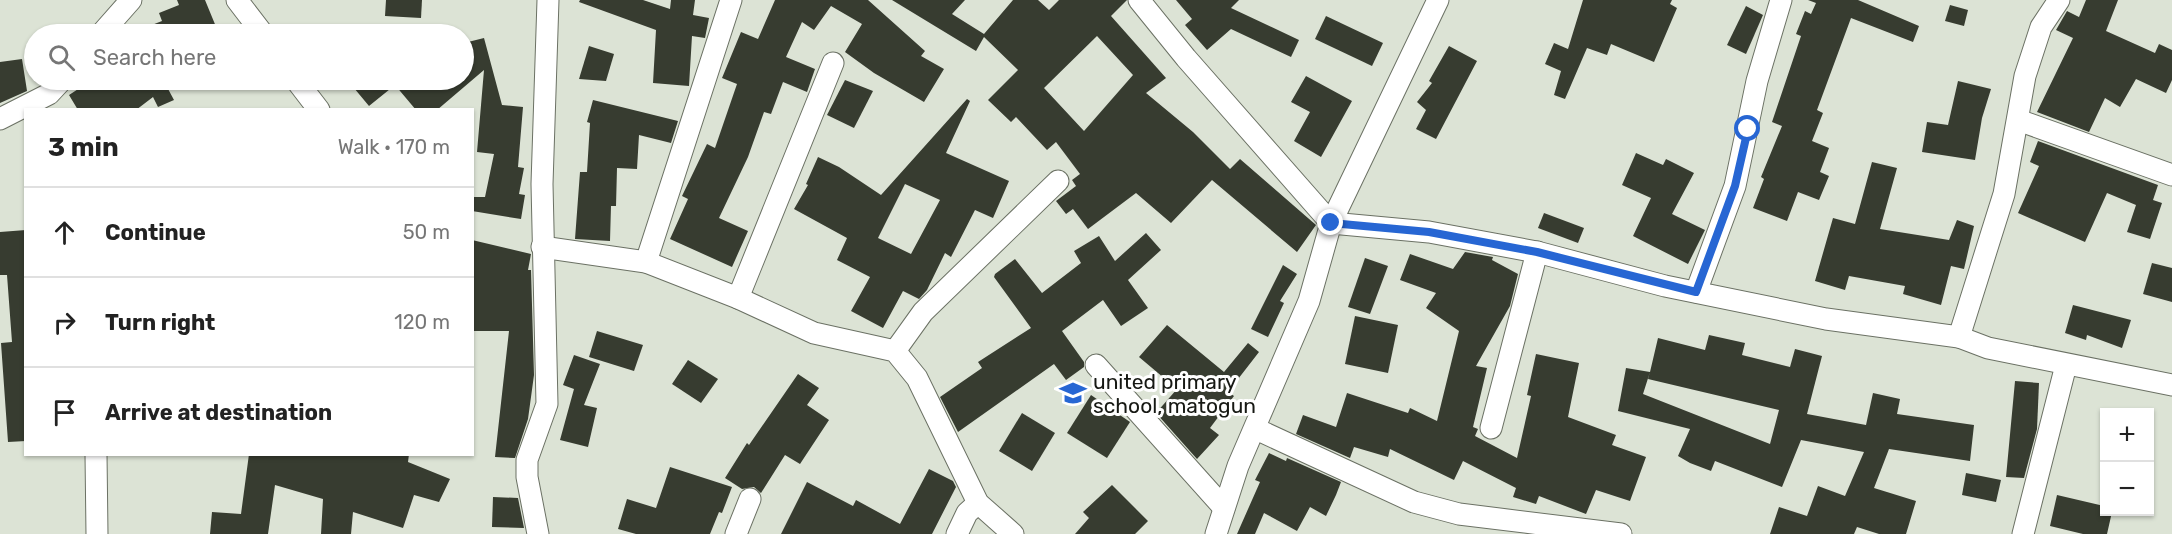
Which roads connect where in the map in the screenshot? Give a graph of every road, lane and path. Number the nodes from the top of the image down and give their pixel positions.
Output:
1 (131, 0) edge
2 (237, 0) edge
3 (548, 0) edge
4 (731, 0) edge
5 (1139, 0) edge
6 (1438, 0) edge
7 (1781, 0) edge
8 (2059, 0) edge
9 (110, 24) edge
10 (255, 24) edge
11 (833, 63) dead end
12 (304, 90) edge
13 (56, 94) edge
14 (317, 108) edge
15 (0, 118) edge
16 (2018, 120) junction
17 (2172, 175) edge
18 (1058, 181) dead end
19 (1331, 223) junction
20 (542, 247) junction
21 (1537, 252) junction
22 (646, 262) junction
23 (1696, 292) junction
24 (738, 298) junction
25 (1959, 337) junction
26 (895, 351) junction
27 (1096, 365) dead end
28 (2066, 365) junction
29 (2172, 386) edge
30 (1491, 428) dead end
31 (1256, 429) junction
32 (96, 456) edge
33 (750, 499) dead end
34 (978, 503) junction
35 (1224, 508) junction
36 (1459, 524) edge
37 (97, 534) edge
38 (538, 534) edge
39 (736, 534) edge
40 (957, 534) edge
41 (1013, 534) edge
42 (1216, 534) edge
43 (1621, 534) edge
44 (2022, 534) edge

1 - 9 street
2 - 10 street
3 - 20 street
4 - 22 street
5 - 19 street
6 - 19 street
7 - 23 street
8 - 16 street
11 - 24 street
12 - 14 street
13 - 15 street
16 - 17 street
16 - 25 street
18 - 26 street
19 - 21 street
19 - 31 street
20 - 22 street
20 - 38 street
21 - 23 street
21 - 30 street
22 - 24 street
23 - 25 street
24 - 26 street
25 - 28 street
26 - 34 street
27 - 35 street
28 - 29 street
28 - 44 street
31 - 35 street
31 - 36 street
32 - 37 street
33 - 39 street
34 - 40 street
34 - 41 street
35 - 42 street
36 - 43 street

